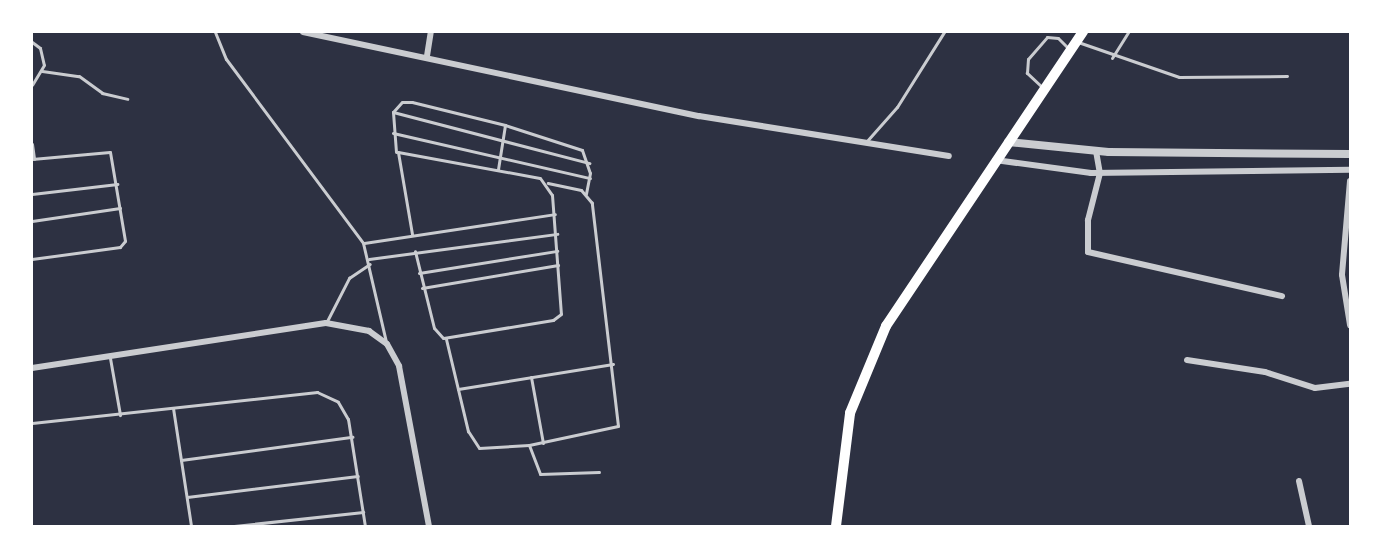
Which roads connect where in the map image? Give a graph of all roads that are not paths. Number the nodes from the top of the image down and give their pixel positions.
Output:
1 (215, 32) edge
2 (303, 32) edge
3 (431, 32) edge
4 (944, 32) edge
5 (1128, 32) edge
6 (1076, 41) edge
7 (32, 42) edge
8 (427, 56) junction
9 (1112, 58) junction
10 (42, 71) junction
11 (1287, 76) dead end
12 (32, 85) edge
13 (1043, 88) junction
14 (127, 99) dead end
15 (393, 112) junction
16 (505, 125) junction
17 (393, 133) junction
18 (502, 142) junction
19 (1008, 142) junction
20 (865, 143) junction
21 (32, 144) edge
22 (1096, 152) junction
23 (396, 153) junction
24 (1350, 154) edge
25 (949, 156) dead end
26 (500, 157) junction
27 (33, 159) edge
28 (995, 160) junction
29 (589, 163) junction
30 (498, 169) junction
31 (1350, 170) edge
32 (1100, 173) junction
33 (590, 178) junction
34 (1350, 181) edge
35 (548, 183) junction
36 (117, 184) junction
37 (32, 194) edge
38 (586, 194) junction
39 (120, 208) junction
40 (555, 214) junction
41 (32, 220) edge
42 (411, 234) junction
43 (557, 234) junction
44 (363, 243) junction
45 (415, 251) junction
46 (557, 251) junction
47 (32, 259) edge
48 (369, 259) junction
49 (370, 264) junction
50 (558, 265) junction
51 (419, 273) junction
52 (422, 288) junction
53 (1282, 296) dead end
54 (1348, 298) edge
55 (326, 323) junction
56 (1350, 325) edge
57 (446, 339) junction
58 (387, 344) junction
59 (110, 356) junction
60 (1186, 360) dead end
61 (613, 364) junction
62 (32, 368) edge
63 (531, 377) junction
64 (1350, 384) edge
65 (458, 389) junction
66 (173, 408) junction
67 (120, 415) junction
68 (32, 423) edge
69 (352, 437) junction
70 (543, 443) junction
71 (529, 446) junction
72 (181, 460) junction
73 (599, 471) dead end
74 (358, 476) junction
75 (1299, 481) dead end
76 (187, 497) junction
77 (363, 512) junction
78 (191, 526) edge
79 (234, 526) edge
80 (365, 526) edge
81 (429, 526) edge
82 (836, 526) edge
83 (1309, 526) edge

1 - 44 lane
2 - 8 street
3 - 8 street
4 - 20 lane
5 - 9 lane
6 - 9 lane
6 - 13 highway
6 - 13 lane
7 - 10 lane
8 - 20 street
9 - 11 lane
10 - 12 lane
10 - 14 lane
13 - 19 highway
15 - 16 lane
15 - 17 lane
15 - 18 lane
16 - 18 lane
16 - 29 lane
17 - 23 lane
17 - 26 lane
18 - 26 lane
18 - 29 lane
19 - 22 street
19 - 28 highway
20 - 25 street
21 - 27 lane
22 - 24 street
22 - 32 street
23 - 30 lane
23 - 42 lane
26 - 30 lane
26 - 33 lane
27 - 36 lane
28 - 32 street
28 - 82 highway
29 - 33 lane
30 - 35 lane
31 - 32 street
32 - 53 street
33 - 38 lane
34 - 54 street
35 - 38 lane
35 - 40 lane
36 - 37 lane
36 - 39 lane
38 - 61 lane
39 - 41 lane
39 - 47 lane
40 - 42 lane
40 - 43 lane
42 - 44 lane
43 - 45 lane
43 - 46 lane
44 - 48 lane
45 - 48 lane
45 - 51 lane
46 - 50 lane
46 - 51 lane
48 - 49 lane
49 - 55 lane
49 - 58 lane
50 - 52 lane
50 - 57 lane
51 - 52 lane
52 - 57 lane
54 - 56 street
55 - 58 street
55 - 59 street
57 - 65 lane
58 - 81 street
59 - 62 street
59 - 67 lane
60 - 64 street
61 - 63 lane
61 - 70 lane
63 - 65 lane
63 - 70 lane
65 - 71 lane
66 - 67 lane
66 - 69 lane
66 - 72 lane
67 - 68 lane
69 - 72 lane
69 - 74 lane
70 - 71 lane
71 - 73 lane
72 - 76 lane
74 - 76 lane
74 - 77 lane
75 - 83 street
76 - 78 lane
77 - 79 lane
77 - 80 lane

